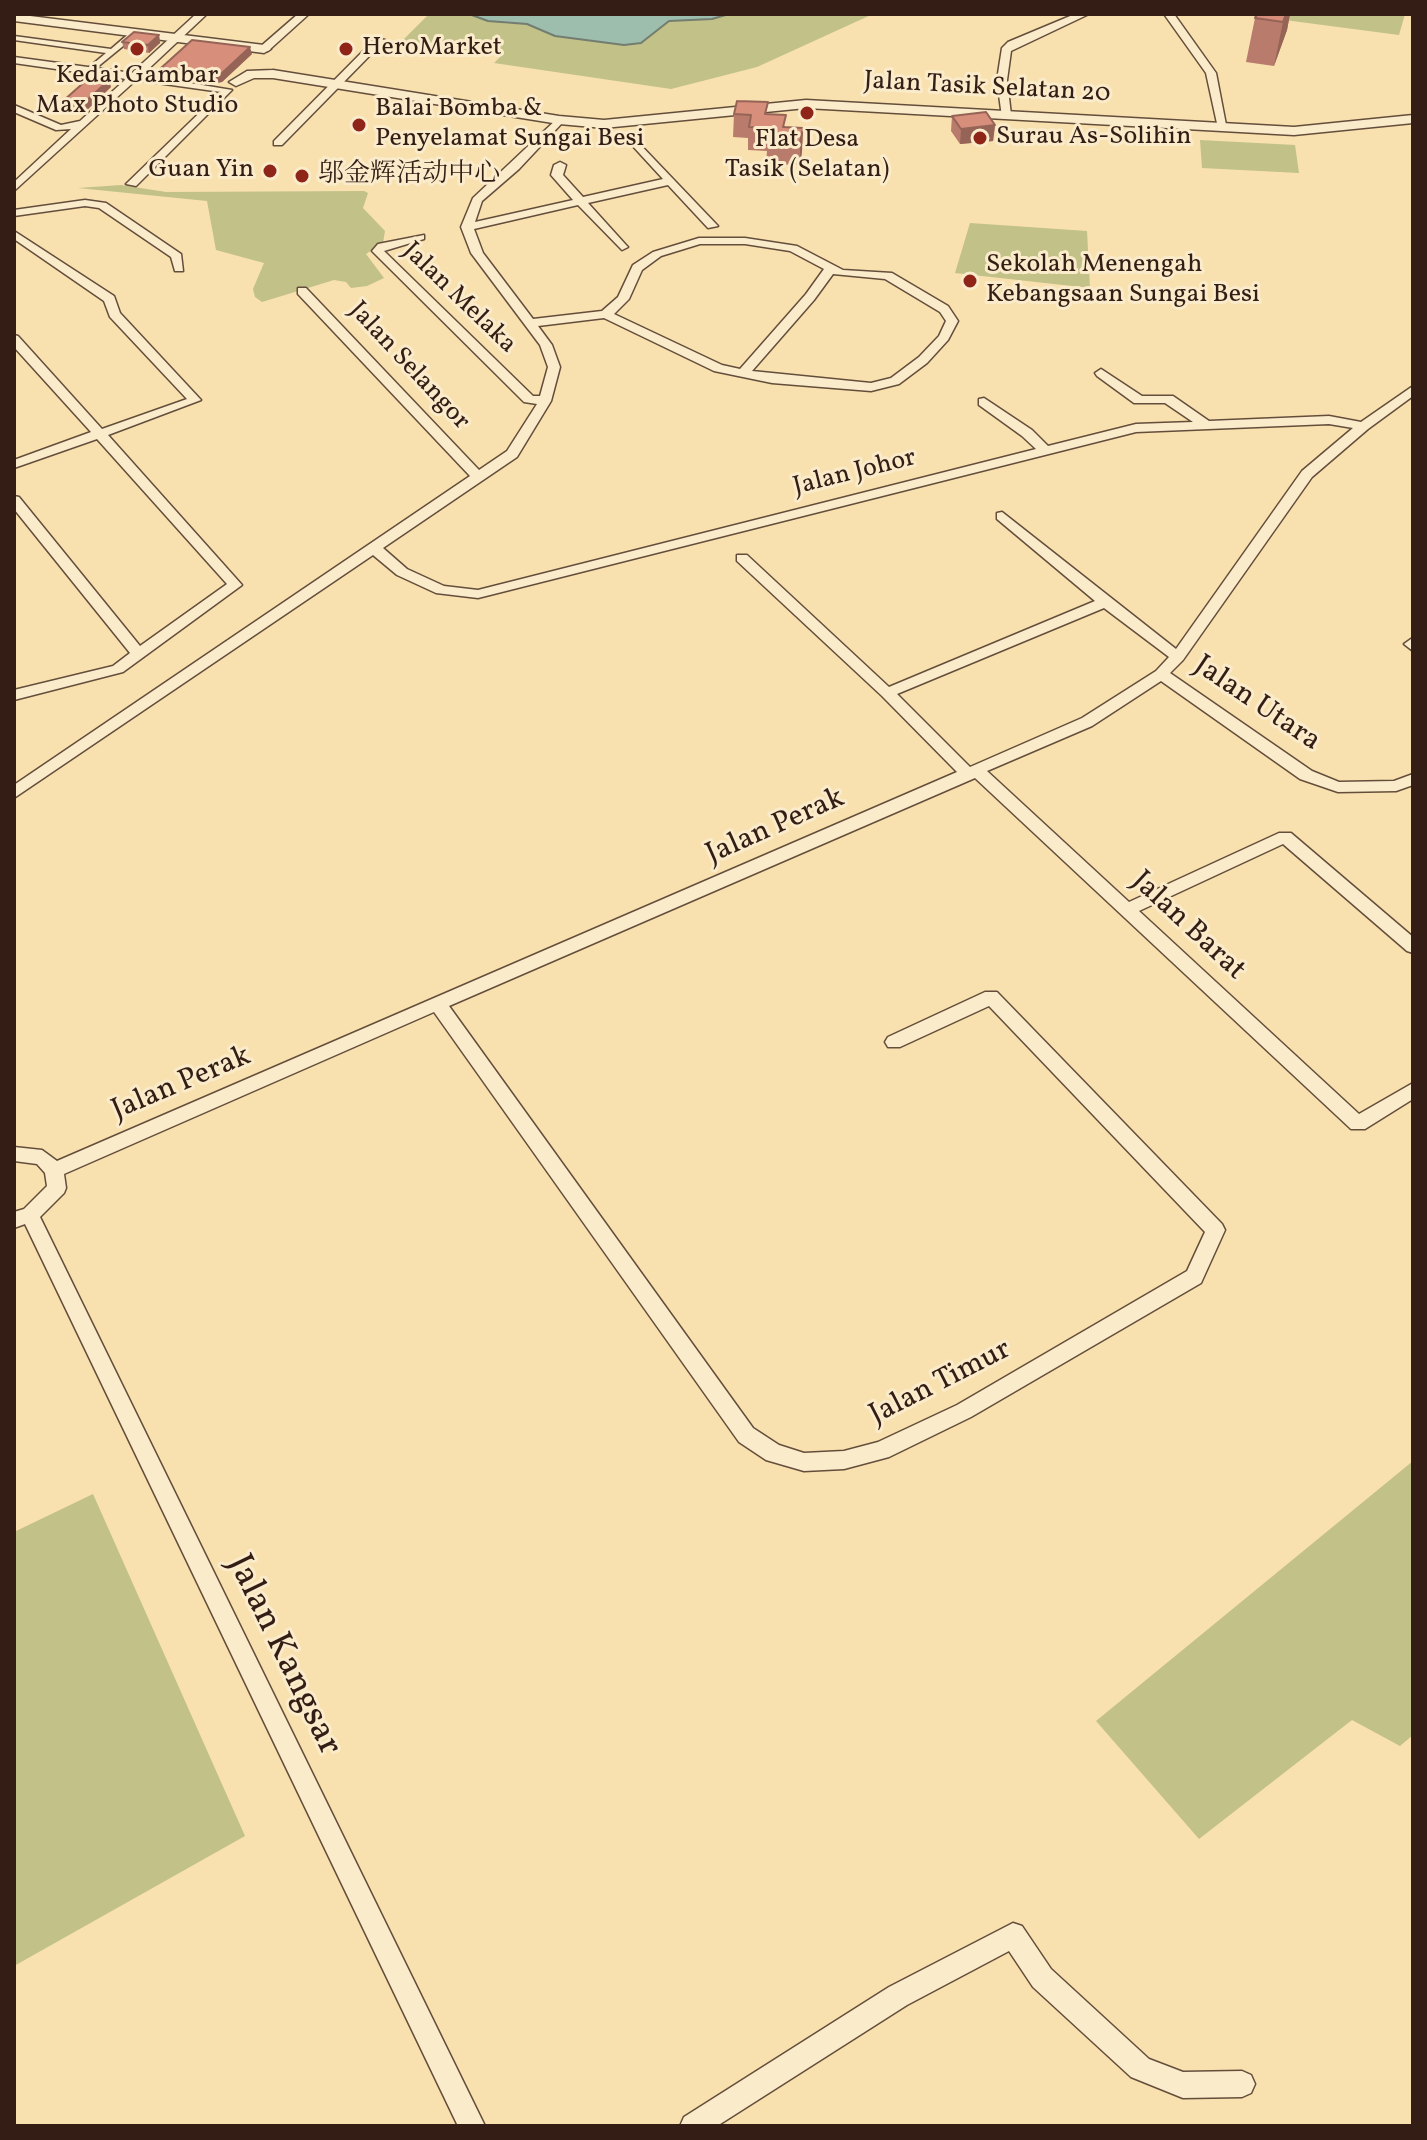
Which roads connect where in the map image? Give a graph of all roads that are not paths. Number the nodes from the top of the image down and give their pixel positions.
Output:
1 (202, 14) edge
2 (304, 14) edge
3 (1084, 14) edge
4 (1169, 14) edge
5 (19, 18) edge
6 (135, 33) junction
7 (181, 36) junction
8 (14, 38) edge
9 (380, 40) dead end
10 (113, 52) junction
11 (260, 55) junction
12 (14, 62) edge
13 (90, 71) junction
14 (273, 74) junction
15 (134, 79) junction
16 (338, 84) junction
17 (229, 89) junction
18 (14, 108) edge
19 (523, 113) junction
20 (1006, 115) junction
21 (1413, 119) edge
22 (559, 120) junction
23 (83, 124) junction
24 (604, 124) junction
25 (60, 128) junction
26 (1223, 128) junction
27 (546, 136) junction
28 (633, 140) dead end
29 (278, 143) dead end
30 (61, 144) junction
31 (560, 165) dead end
32 (29, 174) junction
33 (14, 176) edge
34 (671, 181) junction
35 (132, 184) dead end
36 (14, 188) edge
37 (582, 201) junction
38 (14, 213) edge
39 (712, 226) dead end
40 (467, 227) junction
41 (14, 234) edge
42 (420, 237) dead end
43 (622, 247) dead end
44 (179, 268) dead end
45 (831, 268) junction
46 (302, 291) dead end
47 (606, 314) junction
48 (531, 323) junction
49 (14, 339) edge
50 (743, 373) junction
51 (1101, 373) dead end
52 (1413, 390) edge
53 (545, 401) junction
54 (984, 402) dead end
55 (1206, 425) junction
56 (1363, 426) junction
57 (99, 435) junction
58 (1045, 451) junction
59 (14, 464) edge
60 (478, 477) junction
61 (14, 500) edge
62 (1002, 516) dead end
63 (374, 548) junction
64 (742, 558) dead end
65 (1105, 602) junction
66 (139, 654) junction
67 (1178, 657) junction
68 (1161, 674) junction
69 (887, 693) junction
70 (14, 695) edge
71 (973, 773) junction
72 (1413, 779) edge
73 (14, 793) edge
74 (1127, 910) junction
75 (1413, 947) edge
76 (439, 1006) junction
77 (894, 1042) dead end
78 (1413, 1090) edge
79 (14, 1154) edge
80 (54, 1170) junction
81 (22, 1218) edge
82 (1242, 2084) dead end
83 (472, 2126) edge
84 (693, 2126) edge

1 - 7 street
2 - 11 street
3 - 20 street
4 - 26 street
5 - 6 street
5 - 7 street
6 - 7 street
6 - 10 street
7 - 11 street
7 - 15 street
8 - 10 street
9 - 16 street
10 - 13 street
11 - 14 street
11 - 17 street
12 - 13 street
12 - 15 street
13 - 15 street
14 - 16 street, Jalan Tasik Selatan 20
14 - 17 street
15 - 17 street
15 - 23 street
16 - 19 street, Jalan Tasik Selatan 20
16 - 29 street
17 - 35 street
18 - 25 street
19 - 22 street, Jalan Tasik Selatan 20
19 - 27 street
20 - 24 street, Jalan Tasik Selatan 20
20 - 26 street, Jalan Tasik Selatan 20
21 - 26 street, Jalan Tasik Selatan 20
22 - 24 street, Jalan Tasik Selatan 20
22 - 27 street
23 - 25 street
23 - 30 street
24 - 27 street
25 - 30 street
27 - 40 street
28 - 34 street
30 - 32 street
31 - 37 street
32 - 33 street
32 - 36 street
34 - 37 street
34 - 39 street
37 - 40 street
37 - 43 street
38 - 44 street
40 - 48 street
41 - 57 street
42 - 53 street, Jalan Melaka
45 - 47 street
45 - 50 street
45 - 50 street
46 - 60 street, Jalan Selangor
47 - 48 street
47 - 50 street
48 - 53 street
49 - 57 street
51 - 55 street
52 - 56 street, Jalan Perak
53 - 60 street
54 - 58 street
55 - 56 street, Jalan Johor
55 - 58 street, Jalan Johor
56 - 67 street, Jalan Perak
57 - 59 street
57 - 66 street
58 - 63 street, Jalan Johor
60 - 63 street
61 - 66 street
62 - 65 street
63 - 73 street
64 - 69 street, Jalan Barat
65 - 67 street
65 - 69 street
66 - 70 street
67 - 68 street, Jalan Perak
68 - 71 street, Jalan Perak
68 - 72 street, Jalan Utara
69 - 71 street, Jalan Barat
71 - 74 street, Jalan Barat
71 - 76 street, Jalan Perak
74 - 75 street
74 - 78 street, Jalan Barat
76 - 77 street, Jalan Timur
76 - 80 street, Jalan Perak
79 - 80 street
80 - 81 street
81 - 83 street, Jalan Kangsar
82 - 84 street

